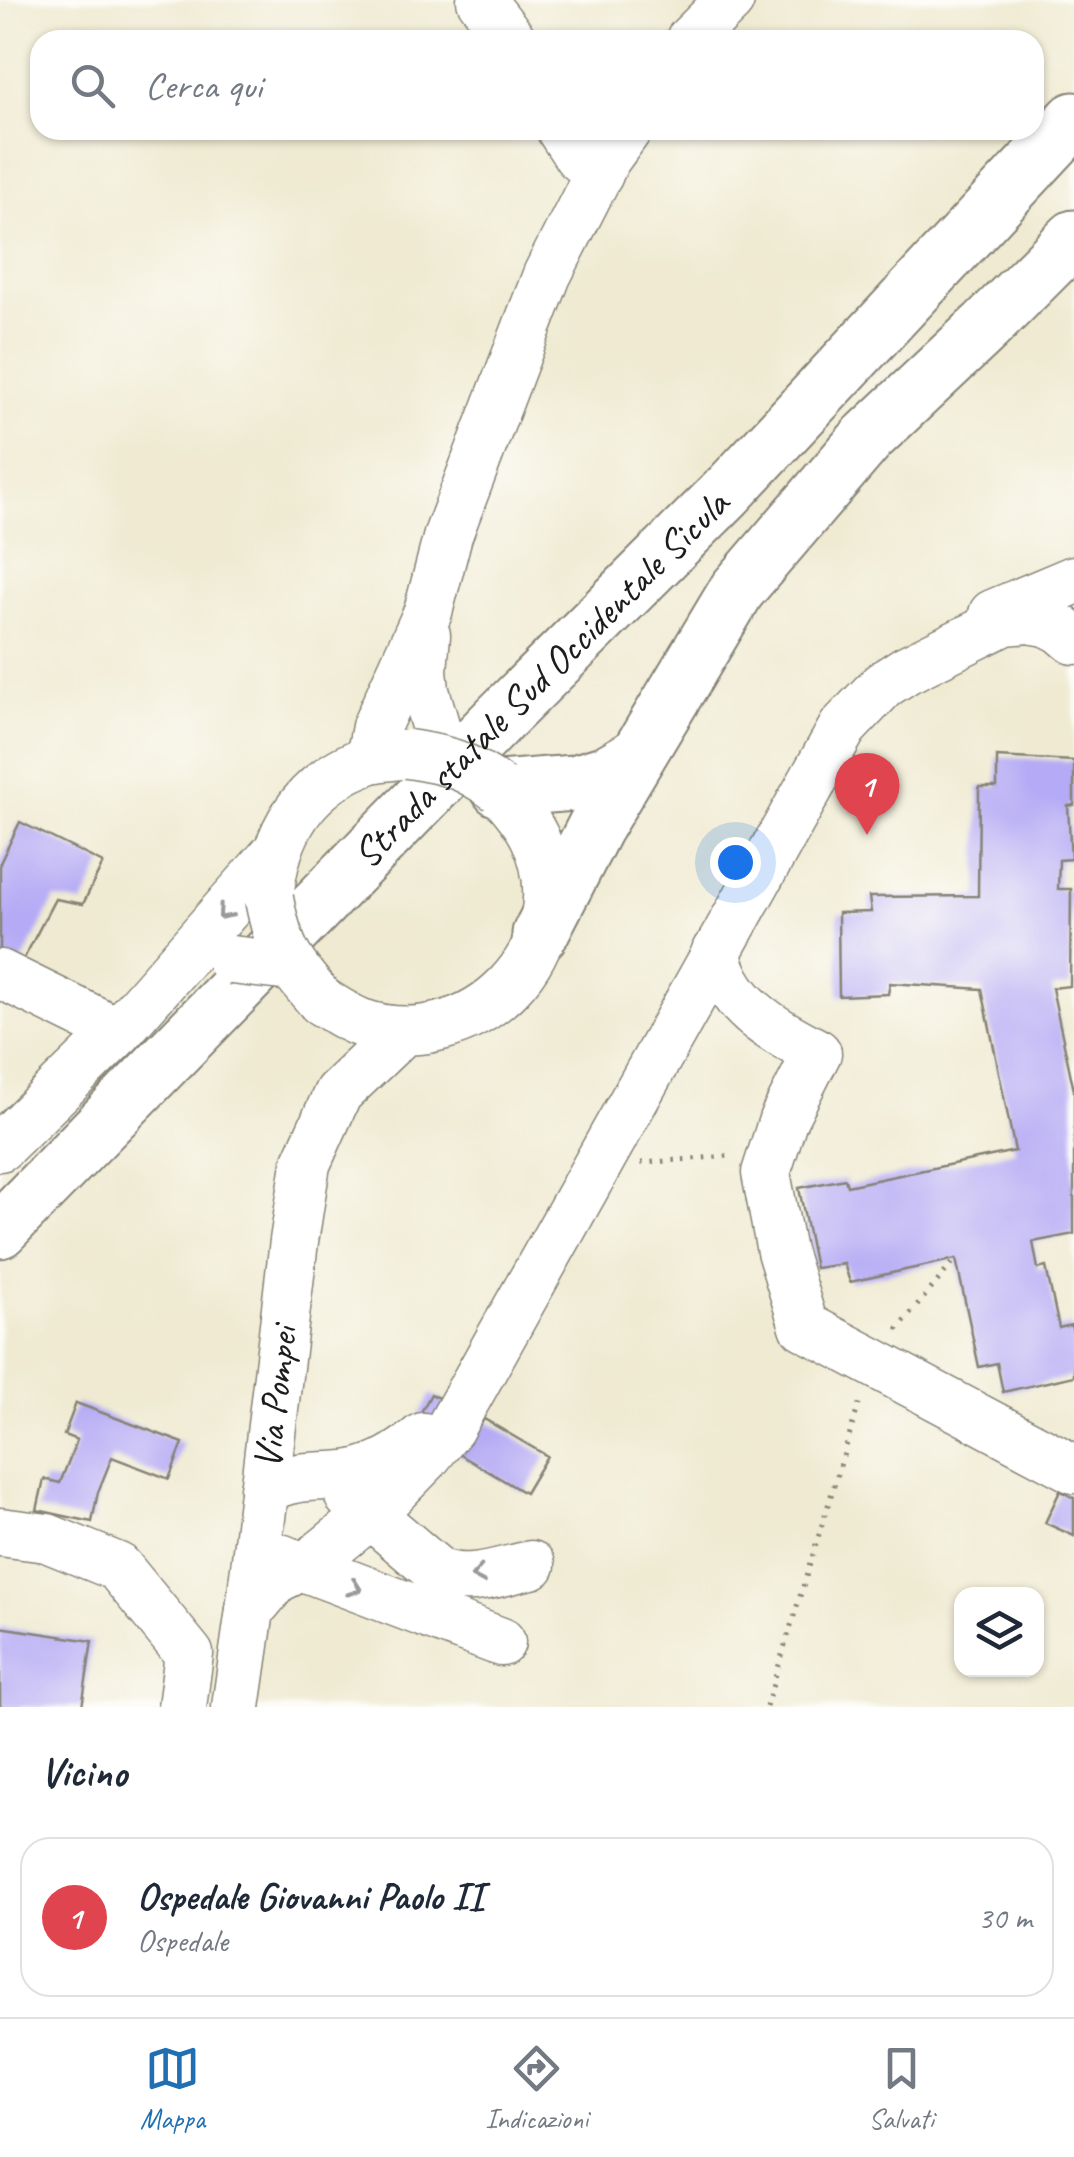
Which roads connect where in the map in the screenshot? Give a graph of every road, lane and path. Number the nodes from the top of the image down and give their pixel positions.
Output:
1 (481, 0) edge
2 (730, 0) edge
3 (504, 30) edge
4 (700, 30) edge
5 (1074, 120) edge
6 (568, 140) edge
7 (620, 140) edge
8 (599, 174) junction
9 (1074, 238) edge
10 (1074, 582) edge
11 (428, 612) junction
12 (1074, 638) edge
13 (414, 747) junction
14 (636, 758) junction
15 (499, 789) junction
16 (272, 877) junction
17 (540, 934) junction
18 (174, 971) junction
19 (0, 974) edge
20 (701, 983) junction
21 (306, 984) junction
22 (118, 1032) junction
23 (403, 1032) junction
24 (338, 1093) junction
25 (0, 1147) edge
26 (774, 1148) junction
27 (630, 1163) dead end
28 (0, 1230) edge
29 (956, 1260) dead end
30 (872, 1362) junction
31 (273, 1421) junction
32 (424, 1460) junction
33 (1074, 1468) edge
34 (321, 1475) junction
35 (264, 1489) junction
36 (371, 1514) junction
37 (0, 1532) edge
38 (258, 1541) junction
39 (428, 1564) junction
40 (531, 1565) dead end
41 (300, 1567) junction
42 (410, 1608) junction
43 (250, 1610) junction
44 (500, 1642) dead end
45 (182, 1707) edge
46 (236, 1707) edge
47 (766, 1707) edge

1 - 3 street
2 - 4 street
5 - 28 main road, Strada statale Sud Occidentale Sicula
6 - 8 street
7 - 8 street
8 - 11 street
9 - 14 main road
10 - 12 street
10 - 20 street
11 - 13 street
11 - 13 street
12 - 20 street
13 - 15 street, bridge
13 - 16 street
14 - 15 main road
14 - 17 main road
15 - 17 street
16 -> 18 street
16 - 21 street, bridge
17 - 23 street
18 - 21 street, bridge
18 - 22 street
19 - 22 street
20 - 26 street
20 - 32 street
20 - 34 street
21 - 23 street
21 - 24 street
22 - 25 street
23 - 24 street, Via Pompei
24 - 31 street, Via Pompei
26 - 27 path
26 - 30 street
29 - 30 path
30 - 33 street
30 - 47 path
31 - 34 street
31 - 35 street, Via Pompei
32 - 36 street
32 - 39 street
34 - 35 street
34 - 36 street
35 - 38 street, Via Pompei
36 - 39 street
36 - 41 street
37 - 45 street
38 - 41 street
38 - 43 street, Via Pompei
40 -> 39 street
39 - 42 street
41 -> 42 street
41 - 43 street
42 - 44 street
43 - 46 street, Via Pompei

